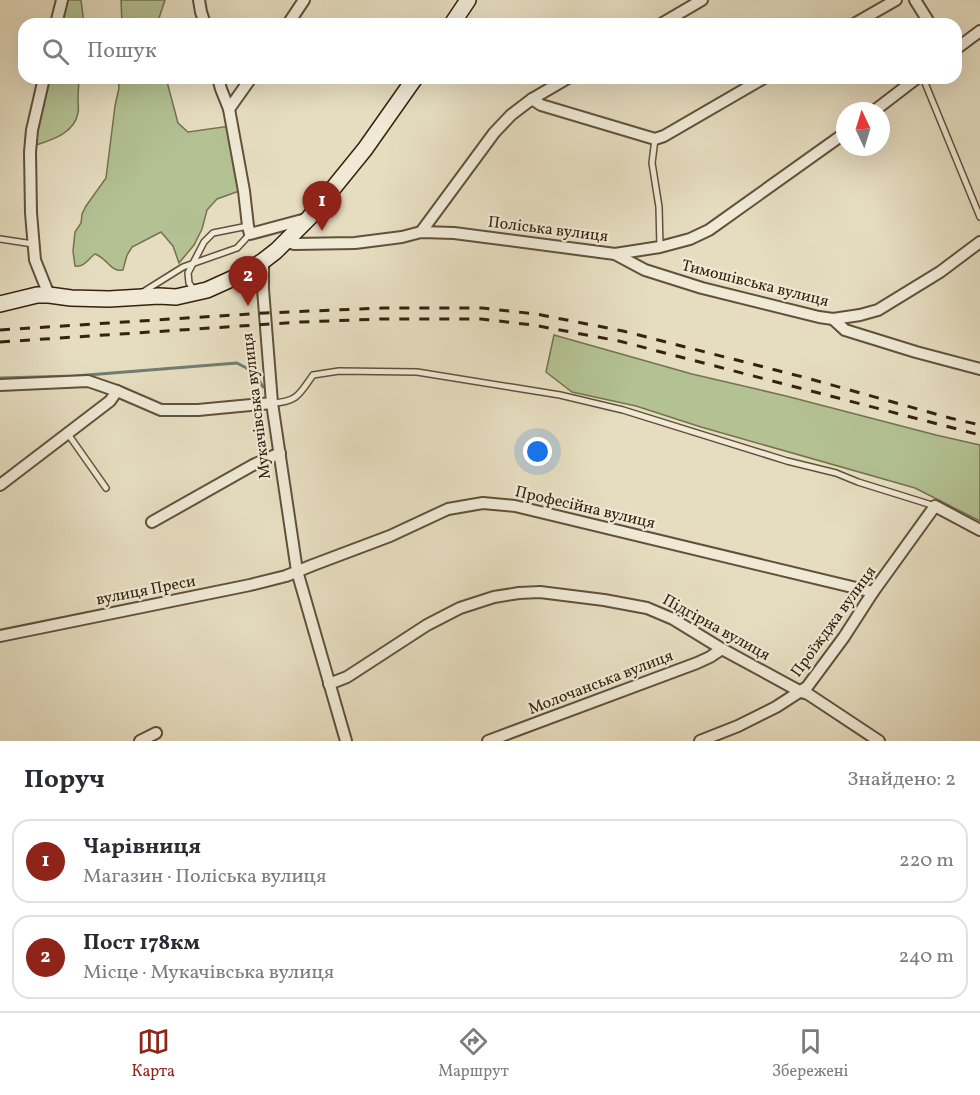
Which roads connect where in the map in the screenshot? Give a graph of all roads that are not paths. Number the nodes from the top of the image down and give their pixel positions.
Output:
1 (62, 0) edge
2 (199, 0) edge
3 (304, 0) edge
4 (468, 0) edge
5 (702, 0) edge
6 (896, 0) edge
7 (915, 0) edge
8 (58, 18) edge
9 (203, 18) edge
10 (292, 18) edge
11 (456, 18) edge
12 (671, 18) edge
13 (864, 18) edge
14 (926, 18) edge
15 (980, 31) edge
16 (962, 44) edge
17 (43, 84) edge
18 (219, 84) edge
19 (247, 84) edge
20 (412, 84) edge
21 (557, 84) edge
22 (754, 84) edge
23 (909, 84) edge
24 (925, 84) edge
25 (531, 99) junction
26 (886, 102) edge
27 (229, 109) junction
28 (655, 139) junction
29 (836, 139) edge
30 (980, 217) edge
31 (309, 218) junction
32 (249, 230) junction
33 (421, 232) junction
34 (0, 239) edge
35 (286, 242) junction
36 (980, 242) edge
37 (33, 244) junction
38 (660, 247) junction
39 (615, 254) junction
40 (263, 261) junction
41 (192, 264) junction
42 (196, 294) junction
43 (49, 295) junction
44 (135, 297) junction
45 (0, 304) edge
46 (833, 319) junction
47 (980, 369) edge
48 (0, 385) edge
49 (117, 391) junction
50 (272, 403) junction
51 (67, 433) junction
52 (279, 453) junction
53 (0, 485) edge
54 (106, 488) dead end
55 (935, 506) junction
56 (152, 522) dead end
57 (980, 530) edge
58 (297, 571) junction
59 (873, 592) junction
60 (0, 636) edge
61 (722, 649) junction
62 (329, 684) junction
63 (801, 692) junction
64 (156, 733) dead end
65 (140, 741) edge
66 (346, 741) edge
67 (488, 741) edge
68 (700, 741) edge
69 (879, 741) edge

1 - 8 street
2 - 9 street
3 - 10 street
4 - 11 street
5 - 12 street
6 - 13 street
7 - 14 street
15 - 16 street
17 - 37 street
18 - 27 street
19 - 27 street
20 - 31 street
21 - 25 street
22 - 28 street
23 - 26 street
24 - 30 lane
25 - 28 street
25 - 33 street
27 - 32 street
28 - 38 lane
29 - 38 street, Поліська вулиця
31 - 32 street
31 - 35 street
32 - 41 lane
32 - 41 lane
33 - 35 street, Поліська вулиця
33 - 39 street, Поліська вулиця
34 - 37 lane
35 - 40 street
36 - 46 street, Тимошівська вулиця
37 - 43 street
38 - 39 street, Поліська вулиця
39 - 46 street, Тимошівська вулиця
40 - 42 street
40 - 50 street, Мукачівська вулиця
41 - 42 lane
41 - 44 lane
42 - 44 street
43 - 44 street
43 - 45 street
46 - 47 street
48 - 49 street
49 - 50 street
49 - 51 street
50 - 52 street, Мукачівська вулиця
50 - 55 lane
51 - 53 street
51 - 54 lane
52 - 56 street
52 - 58 street, Мукачівська вулиця
55 - 57 street
55 - 59 street, Проїжджа вулиця
58 - 59 street, Професійна вулиця
58 - 60 street, вулиця Преси
58 - 62 street, Мукачівська вулиця
59 - 63 street, Проїжджа вулиця
61 - 62 street, Підгірна вулиця
61 - 63 street, Підгірна вулиця
61 - 67 street, Молочанська вулиця
62 - 66 street, Мукачівська вулиця
63 - 68 street, Проїжджа вулиця
63 - 69 street, Підгірна вулиця
64 - 65 street

